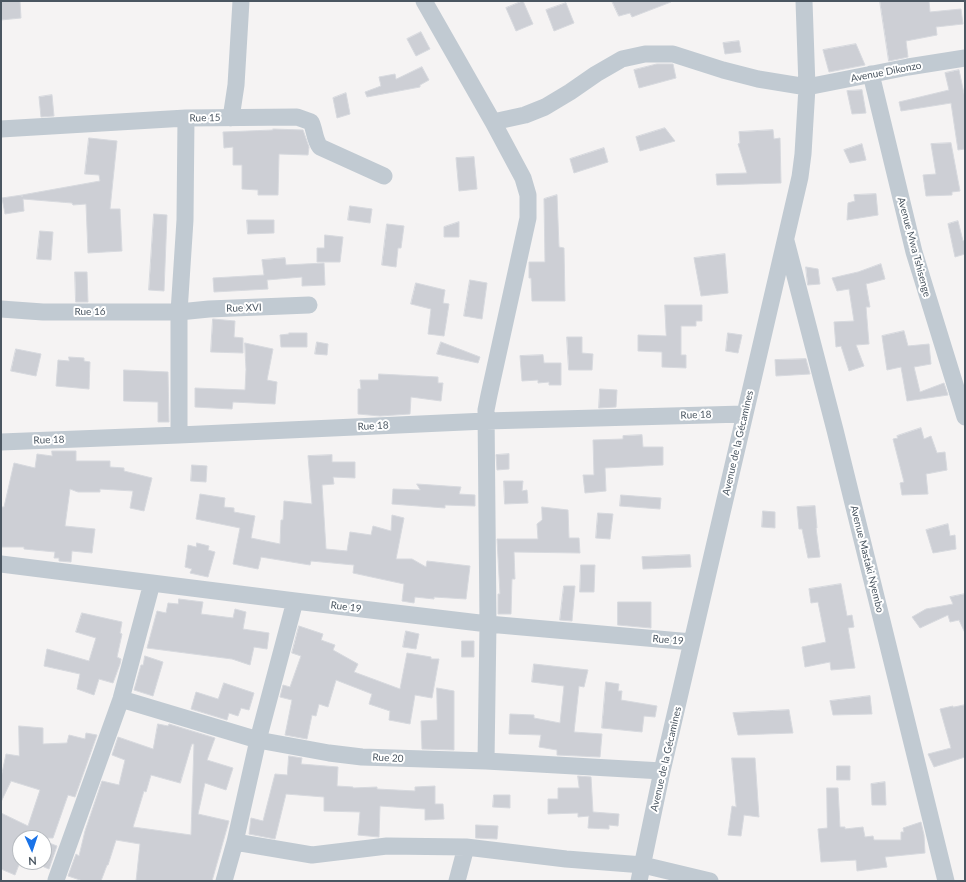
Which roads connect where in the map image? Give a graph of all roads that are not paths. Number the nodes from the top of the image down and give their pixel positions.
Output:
1 (241, 1) edge
2 (424, 1) edge
3 (804, 1) edge
4 (965, 58) edge
5 (870, 74) junction
6 (808, 87) junction
7 (186, 118) junction
8 (231, 118) junction
9 (493, 122) junction
10 (1, 129) edge
11 (384, 176) dead end
12 (785, 238) junction
13 (309, 305) dead end
14 (1, 309) edge
15 (179, 312) junction
16 (744, 414) junction
17 (965, 417) edge
18 (486, 421) junction
19 (179, 435) junction
20 (1, 442) edge
21 (1, 564) edge
22 (152, 583) junction
23 (295, 601) junction
24 (488, 624) junction
25 (692, 642) junction
26 (121, 699) junction
27 (258, 740) junction
28 (486, 761) junction
29 (662, 771) junction
30 (235, 842) junction
31 (466, 847) junction
32 (641, 873) edge
33 (56, 880) dead end
34 (224, 881) edge
35 (456, 881) edge
36 (710, 881) edge
37 (946, 881) edge

1 - 8 street
2 - 9 street
3 - 6 street, Avenue de la Gécamines
4 - 5 street, Avenue Dikonzo
5 - 6 street, Avenue Dikonzo
5 - 17 street, Avenue Mwa Tshisenge
6 - 9 street
6 - 12 street, Avenue de la Gécamines
7 - 8 street, Rue 15
7 - 10 street, Rue 15
7 - 15 street
8 - 11 street, Rue 15
9 - 18 street
12 - 16 street, Avenue de la Gécamines
12 - 37 street, Avenue Mastaki Nyembo
13 - 15 street, Rue XVI
14 - 15 street, Rue 16
15 - 19 street
16 - 18 street, Rue 18
16 - 25 street, Avenue de la Gécamines
18 - 19 street, Rue 18
18 - 24 street
19 - 20 street, Rue 18
21 - 22 street, Rue 19
22 - 23 street, Rue 19
22 - 26 street
23 - 24 street, Rue 19
23 - 27 street
24 - 25 street, Rue 19
24 - 28 street
25 - 29 street, Avenue de la Gécamines
26 - 27 street, Rue 20
26 - 33 street
27 - 28 street, Rue 20
27 - 30 street
28 - 29 street, Rue 20
29 - 32 street, Avenue de la Gécamines
30 - 31 street
30 - 34 street
31 - 32 street
31 - 35 street
32 - 36 street

